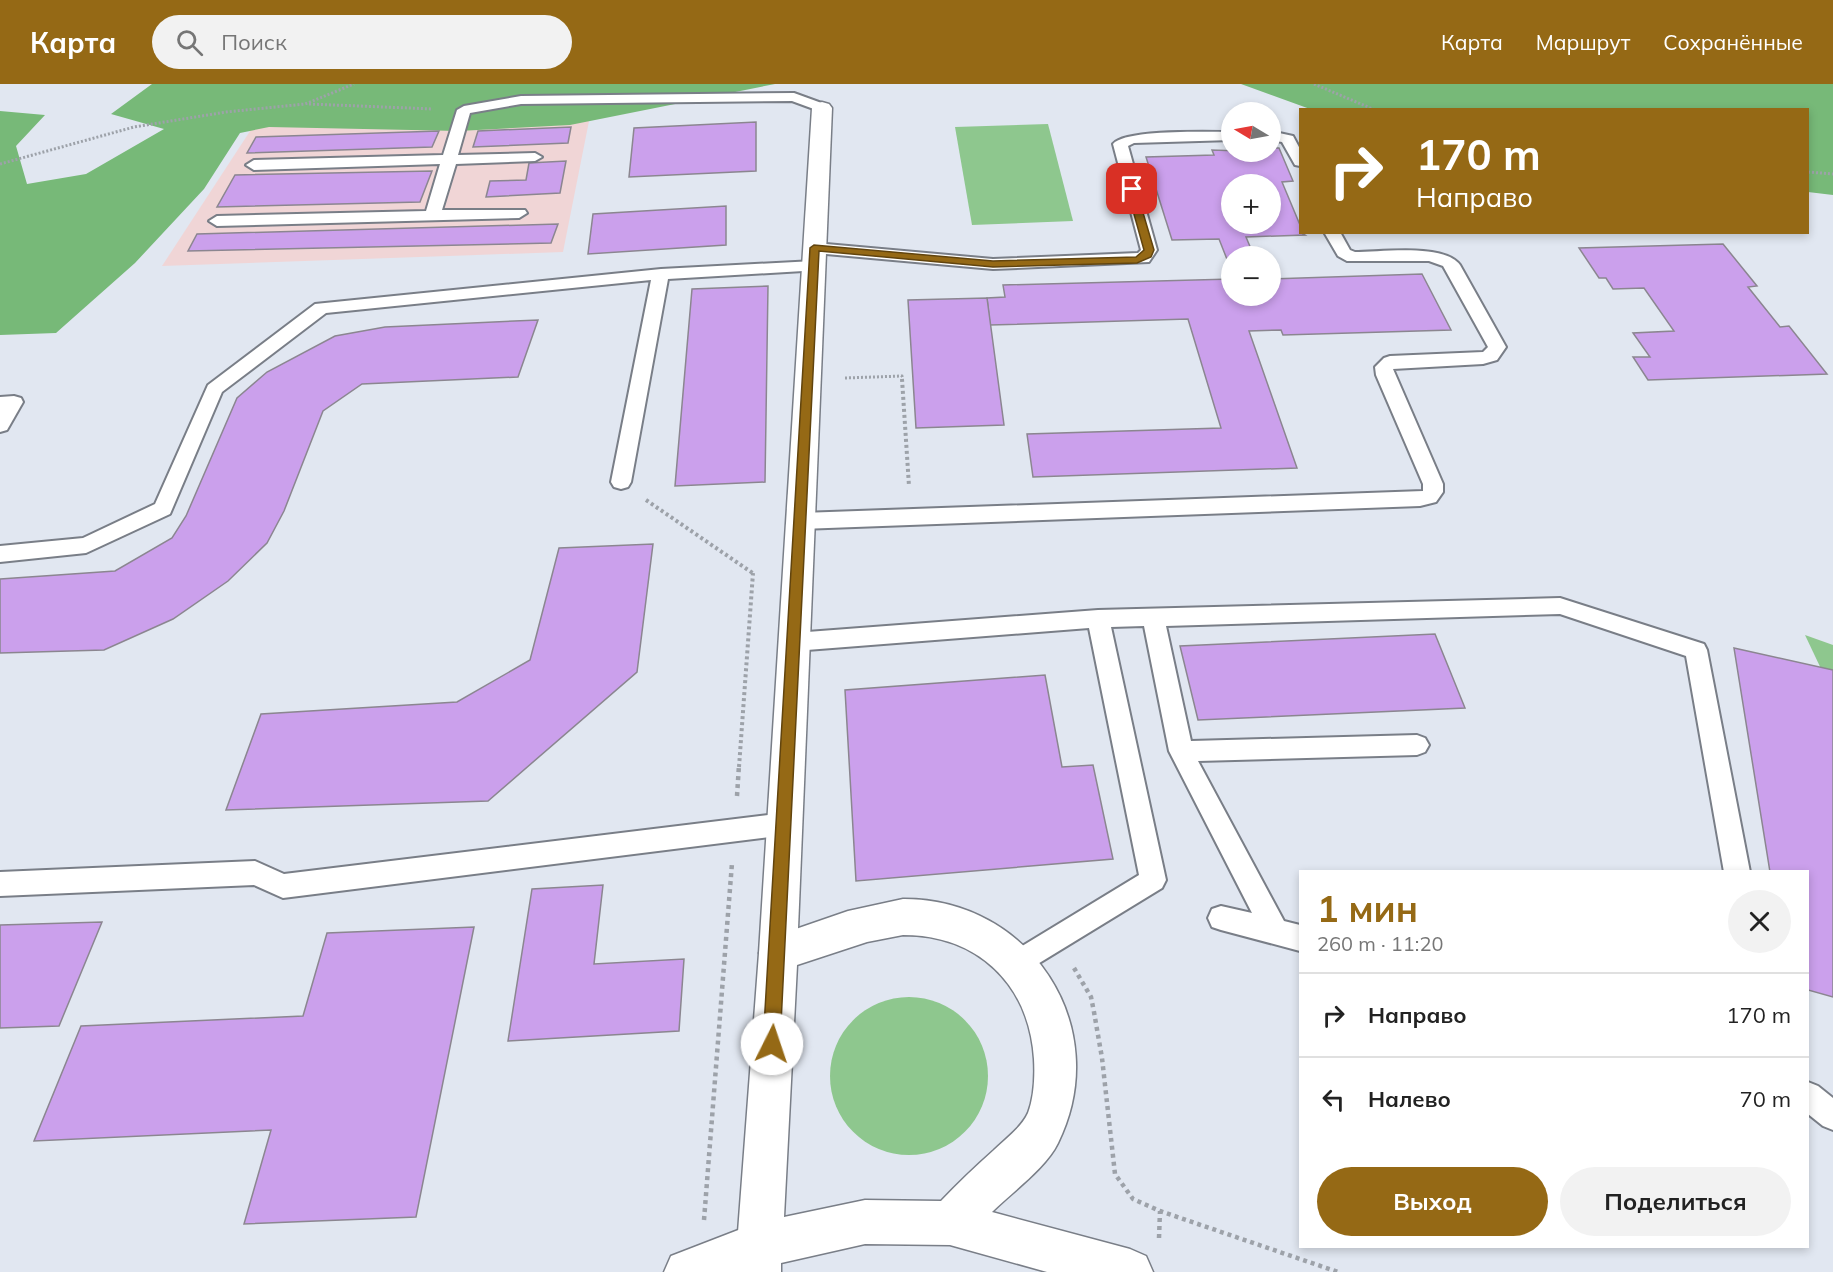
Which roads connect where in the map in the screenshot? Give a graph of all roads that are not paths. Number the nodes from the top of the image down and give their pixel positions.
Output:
1 (822, 108) joint
2 (1221, 136) edge
3 (1281, 137) edge
4 (535, 157) dead end
5 (450, 159) junction
6 (1299, 160) edge
7 (254, 165) dead end
8 (519, 213) dead end
9 (433, 214) junction
10 (217, 221) dead end
11 (1333, 234) edge
12 (814, 257) junction
13 (661, 274) junction
14 (0, 403) edge
15 (0, 425) edge
16 (621, 482) road end
17 (801, 521) junction
18 (0, 554) edge
19 (1153, 617) junction
20 (1098, 619) junction
21 (794, 642) junction
22 (1417, 745) dead end
23 (1181, 751) junction
24 (785, 824) junction
25 (1737, 870) edge
26 (0, 884) edge
27 (1221, 918) dead end
28 (1275, 931) junction
29 (1299, 938) edge
30 (778, 953) junction
31 (1018, 963) junction
32 (1809, 1097) edge
33 (1833, 1116) edge
34 (950, 1223) junction
35 (758, 1258) edge
36 (694, 1269) edge
37 (1130, 1272) edge

1 - 5 lane
1 - 12 street
2 - 12 lane
3 - 6 lane
4 - 5 lane
5 - 7 lane
5 - 9 lane
8 - 9 lane
9 - 10 lane
11 - 17 lane
12 - 13 lane
12 - 17 street
13 - 16 lane
13 - 18 lane
14 - 15 lane
17 - 21 street
19 - 20 lane
19 - 23 lane
19 - 25 lane
20 - 21 lane
20 - 31 lane
21 - 24 street
22 - 23 lane
23 - 28 lane
24 - 26 lane
24 - 30 street
27 - 28 lane
28 - 29 lane
30 - 31 street
30 - 35 street
31 - 34 street
32 - 33 lane
34 - 35 street
34 - 37 street
35 - 36 street

